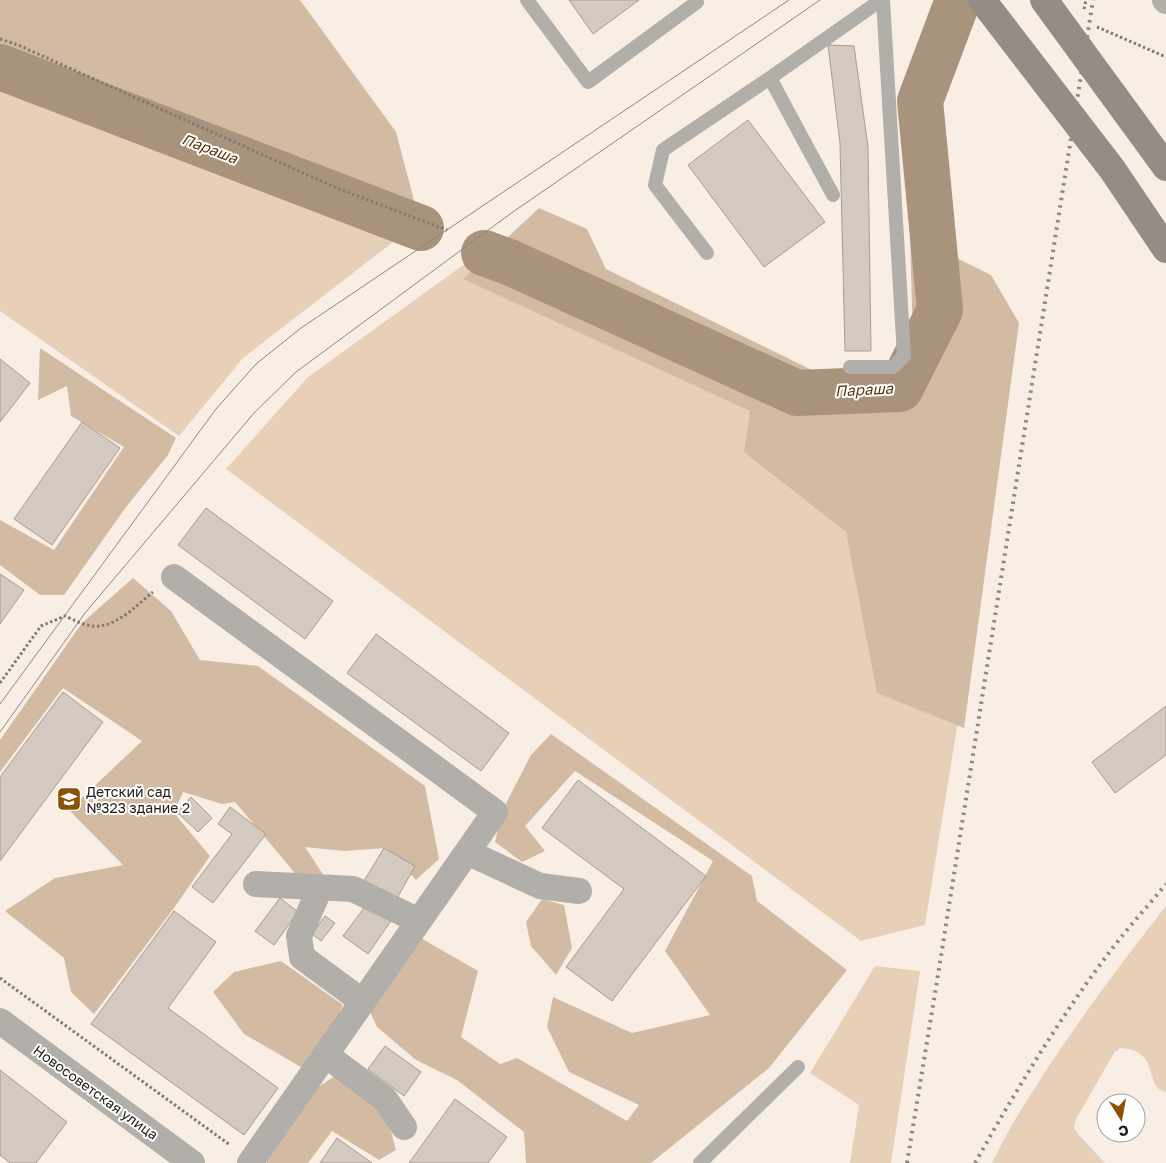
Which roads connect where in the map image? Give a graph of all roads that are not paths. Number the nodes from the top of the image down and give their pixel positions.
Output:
1 (527, 0) edge
2 (696, 0) edge
3 (882, 0) edge
4 (982, 0) edge
5 (1044, 0) edge
6 (770, 78) junction
7 (1166, 166) edge
8 (833, 195) dead end
9 (1166, 248) edge
10 (707, 253) dead end
11 (850, 367) dead end
12 (174, 577) road end
13 (467, 852) junction
14 (256, 884) dead end
15 (320, 888) junction
16 (579, 891) dead end
17 (419, 921) junction
18 (363, 1002) junction
19 (0, 1021) edge
20 (326, 1055) junction
21 (798, 1067) dead end
22 (404, 1127) dead end
23 (251, 1162) edge
24 (192, 1163) edge
25 (700, 1163) edge

1 - 2 lane
3 - 6 lane
3 - 11 lane
4 - 9 main road, bridge
5 - 7 main road, bridge
6 - 8 lane
6 - 10 lane
12 - 13 street
13 - 16 street
13 - 17 street
14 - 15 street
15 - 17 street
15 - 18 street
17 - 18 street
18 - 20 street
19 - 24 street, Новосоветская улица
20 - 22 street
20 - 23 street
21 - 25 lane

